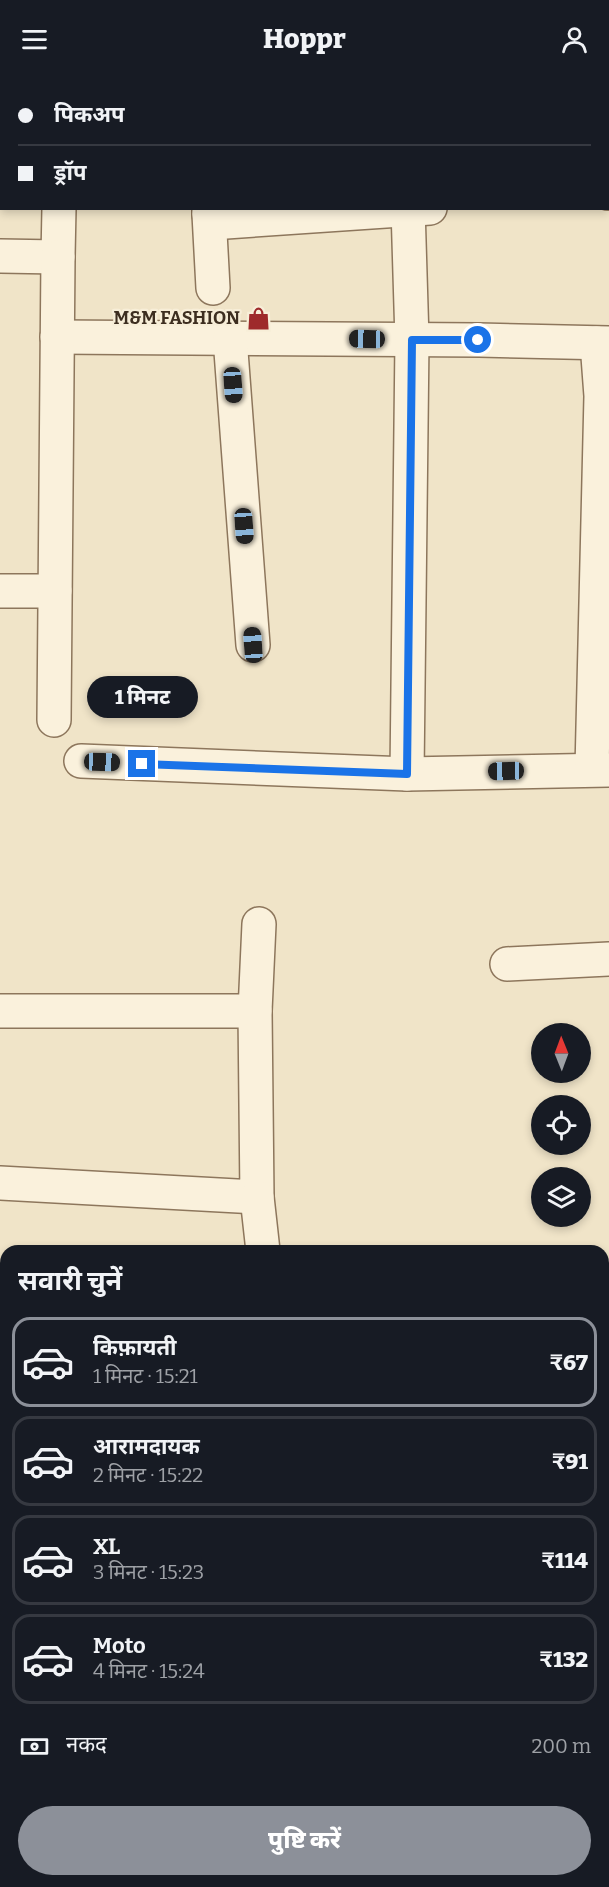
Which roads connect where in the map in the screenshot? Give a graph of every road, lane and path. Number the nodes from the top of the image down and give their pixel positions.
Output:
1 (59, 210) edge
2 (401, 210) edge
3 (416, 210) edge
4 (209, 211) edge
5 (0, 256) edge
6 (58, 257) junction
7 (213, 288) dead end
8 (57, 338) junction
9 (230, 338) junction
10 (412, 340) junction
11 (603, 343) edge
12 (0, 591) edge
13 (55, 591) junction
14 (253, 645) dead end
15 (54, 720) dead end
16 (81, 761) dead end
17 (601, 769) edge
18 (407, 774) junction
19 (259, 924) dead end
20 (609, 959) edge
21 (507, 964) dead end
22 (0, 1011) edge
23 (255, 1011) junction
24 (0, 1183) edge
25 (257, 1197) junction
26 (262, 1245) edge

1 - 6 street
2 - 4 street
3 - 10 street
4 - 7 street
5 - 6 street
6 - 8 street
8 - 9 street
8 - 13 street
9 - 10 street
9 - 14 street
10 - 11 street
10 - 18 street
11 - 17 street
12 - 13 street
13 - 15 street
16 - 18 street
17 - 18 street
19 - 23 street
20 - 21 street
22 - 23 street
23 - 25 street
24 - 25 street
25 - 26 street

